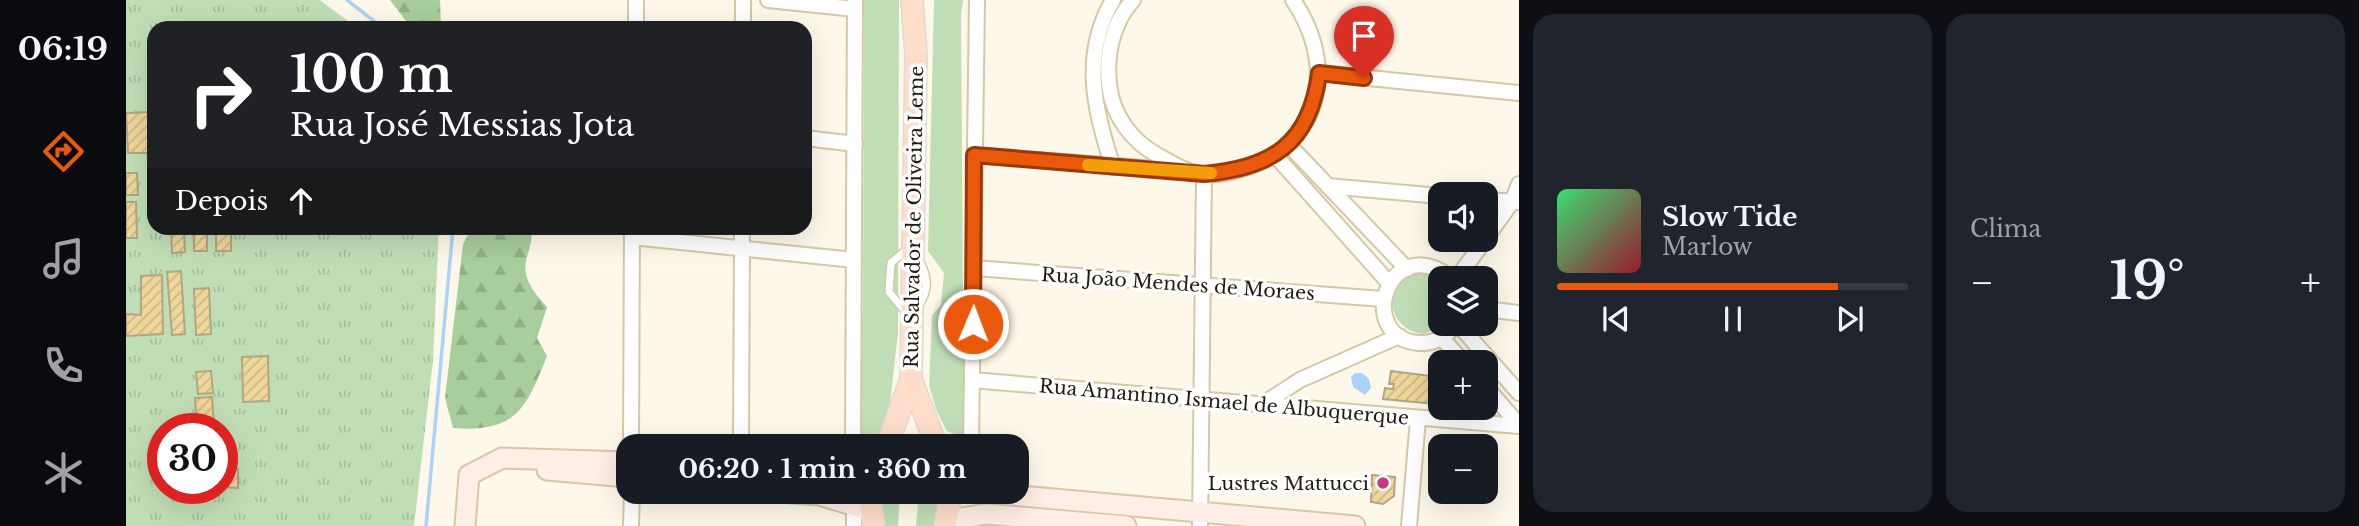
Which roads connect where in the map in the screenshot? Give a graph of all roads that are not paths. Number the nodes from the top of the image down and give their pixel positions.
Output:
1 (636, 0) edge
2 (743, 0) edge
3 (768, 0) edge
4 (912, 0) edge
5 (924, 0) edge
6 (976, 0) edge
7 (1113, 0) edge
8 (1130, 1) edge
9 (1294, 1) edge
10 (855, 4) edge
11 (636, 21) edge
12 (740, 21) edge
13 (916, 54) junction
14 (1319, 73) junction
15 (1519, 93) edge
16 (812, 139) edge
17 (855, 144) junction
18 (1288, 144) junction
19 (1143, 148) junction
20 (974, 155) junction
21 (1275, 155) junction
22 (1116, 167) junction
23 (1197, 173) junction
24 (1519, 184) edge
25 (1328, 186) junction
26 (1428, 195) edge
27 (1498, 201) edge
28 (1516, 202) edge
29 (1498, 223) edge
30 (632, 235) edge
31 (654, 235) edge
32 (741, 235) edge
33 (741, 247) junction
34 (854, 260) junction
35 (1428, 266) edge
36 (974, 268) junction
37 (1407, 269) junction
38 (1389, 283) junction
39 (1205, 287) junction
40 (1383, 299) junction
41 (1498, 310) edge
42 (1519, 313) edge
43 (1399, 336) junction
44 (1468, 336) edge
45 (1442, 338) joint
46 (1453, 350) edge
47 (911, 379) junction
48 (972, 380) junction
49 (1519, 393) edge
50 (1203, 401) junction
51 (1498, 401) edge
52 (1263, 404) junction
53 (1418, 419) junction
54 (1519, 426) edge
55 (631, 434) edge
56 (741, 434) edge
57 (853, 434) edge
58 (890, 434) edge
59 (898, 434) edge
60 (923, 434) edge
61 (932, 434) edge
62 (971, 434) edge
63 (616, 461) edge
64 (487, 464) junction
65 (616, 476) edge
66 (1029, 498) edge
67 (632, 504) edge
68 (949, 504) edge
69 (866, 508) edge
70 (1200, 519) edge
71 (971, 521) edge
72 (946, 523) edge
73 (464, 526) edge
74 (631, 526) edge
75 (854, 526) edge
76 (1126, 526) edge
77 (1355, 526) edge
78 (1409, 526) edge

1 - 11 street
2 - 12 street
3 - 10 street
4 - 13 main road
5 - 13 main road
6 - 20 street
7 - 22 street
8 - 19 street
9 - 14 street
10 - 17 street
13 - 47 main road, Rua Salvador de Oliveira Leme
14 - 15 street
14 - 18 street
16 - 17 street
17 - 34 street
18 - 21 street
18 - 25 street
19 - 22 street
19 - 23 street
20 - 22 street
20 - 36 street
21 - 23 street
21 - 38 street
22 - 23 street
23 - 39 street
24 - 28 street
25 - 26 street
25 - 37 street
27 - 28 street
28 - 29 street
30 - 55 street
31 - 33 street
32 - 33 street
33 - 34 street
33 - 56 street
34 - 57 street
35 - 37 street
36 - 39 street, Rua João Mendes de Moraes
36 - 48 street
37 - 38 street
38 - 40 street
39 - 40 street, Rua João Mendes de Moraes
39 - 50 street
40 - 43 street
41 - 42 street
43 - 45 street
43 - 52 street
44 - 49 street
45 - 46 street
47 - 58 main road
47 - 61 main road
48 - 50 street, Rua Amantino Ismael de Albuquerque
48 - 62 street
50 - 52 street, Rua Amantino Ismael de Albuquerque
50 - 70 street
51 - 54 street
52 - 53 street, Rua Amantino Ismael de Albuquerque
53 - 54 street, Rua Amantino Ismael de Albuquerque
53 - 78 street
59 - 60 main road
63 - 64 main road
64 - 65 main road
64 - 73 main road
66 - 70 main road
67 - 74 street
68 - 72 main road
69 - 75 street
70 - 77 main road
71 - 72 main road
71 - 76 main road

